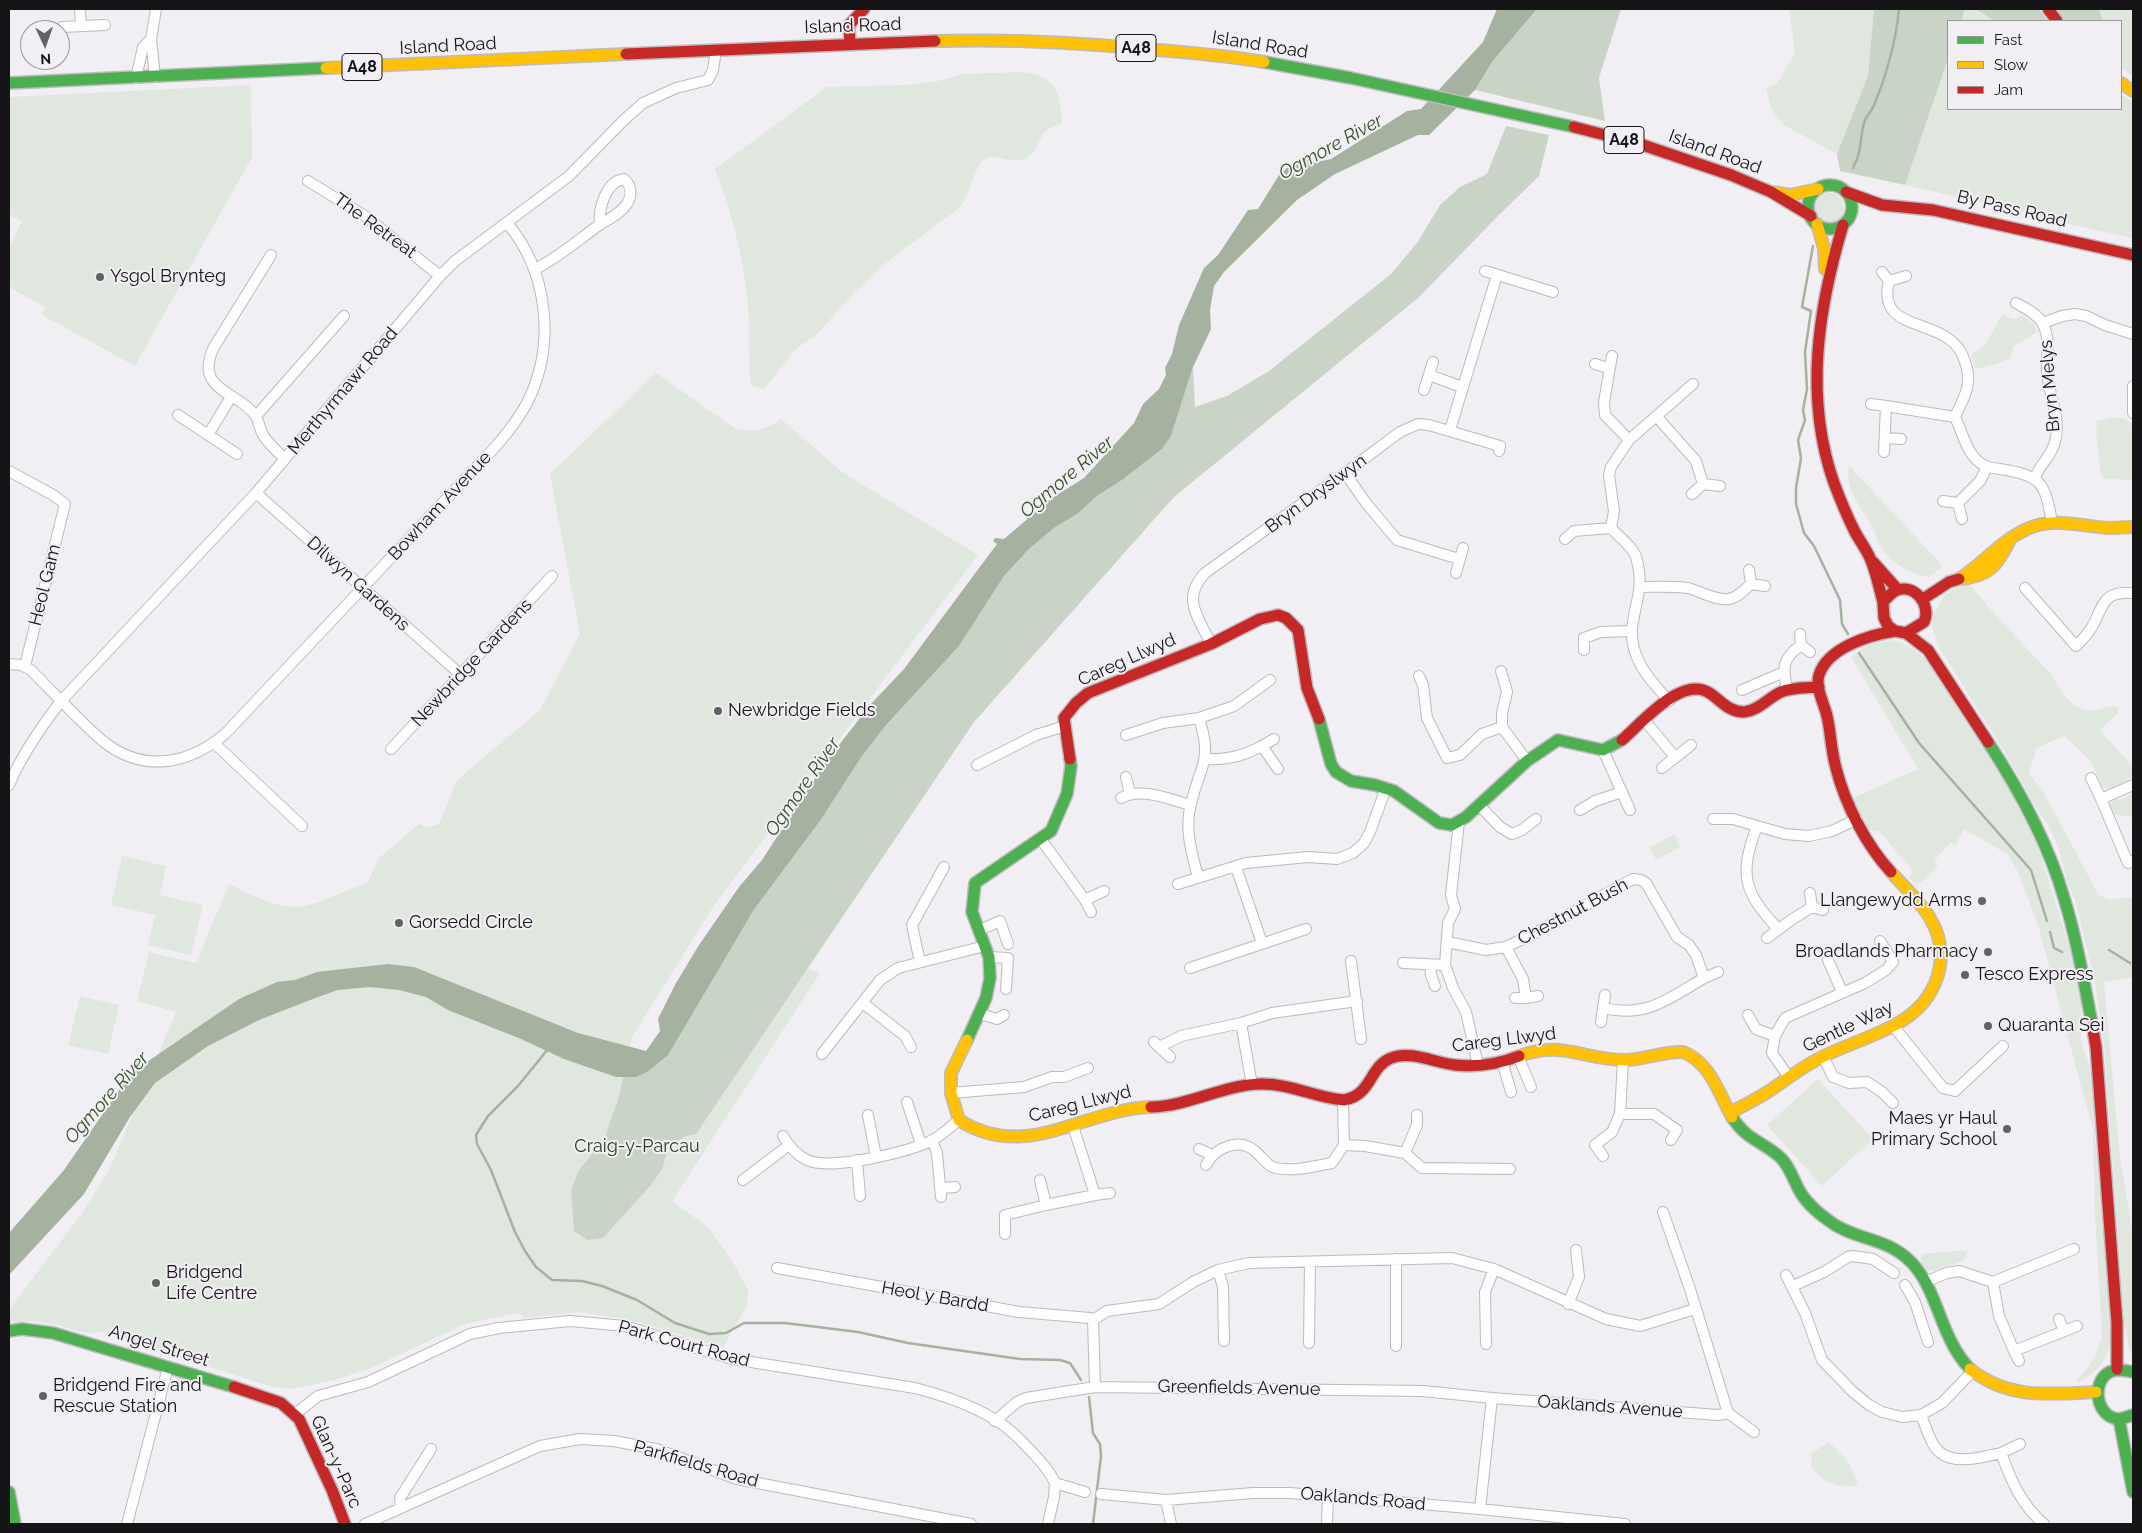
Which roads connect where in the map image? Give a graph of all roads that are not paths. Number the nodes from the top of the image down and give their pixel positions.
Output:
1 (80, 9) edge
2 (156, 9) edge
3 (864, 9) edge
4 (2048, 9) edge
5 (2056, 20) edge
6 (81, 25) junction
7 (105, 25) dead end
8 (70, 26) edge
9 (151, 39) junction
10 (850, 44) junction
11 (716, 50) junction
12 (155, 77) junction
13 (136, 78) junction
14 (9, 83) edge
15 (2122, 84) edge
16 (2133, 91) edge
17 (308, 181) dead end
18 (1818, 189) junction
19 (1771, 192) junction
20 (1846, 192) junction
21 (1882, 205) junction
22 (1814, 220) junction
23 (1846, 220) junction
24 (507, 223) junction
25 (600, 225) dead end
26 (271, 255) dead end
27 (2133, 255) edge
28 (534, 269) junction
29 (1485, 272) dead end
30 (1882, 272) dead end
31 (1497, 275) junction
32 (440, 276) junction
33 (1906, 276) dead end
34 (1889, 281) junction
35 (1553, 292) dead end
36 (1825, 292) junction
37 (2016, 302) dead end
38 (344, 316) dead end
39 (2043, 323) junction
40 (2133, 334) edge
41 (1612, 356) dead end
42 (1433, 362) dead end
43 (1595, 364) dead end
44 (1608, 368) junction
45 (1429, 375) junction
46 (1693, 384) dead end
47 (2133, 386) edge
48 (1462, 387) junction
49 (1424, 390) dead end
50 (231, 397) junction
51 (1871, 404) dead end
52 (1886, 406) junction
53 (2132, 413) edge
54 (178, 415) dead end
55 (256, 416) junction
56 (1657, 417) junction
57 (1955, 417) junction
58 (1450, 430) junction
59 (208, 435) junction
60 (1885, 438) junction
61 (1900, 439) dead end
62 (1629, 440) junction
63 (1500, 446) dead end
64 (1884, 452) dead end
65 (237, 454) dead end
66 (285, 459) junction
67 (1987, 467) junction
68 (9, 472) edge
69 (1345, 474) junction
70 (2035, 478) junction
71 (1703, 484) junction
72 (1720, 486) dead end
73 (256, 493) junction
74 (1692, 494) dead end
75 (1943, 501) dead end
76 (1958, 503) junction
77 (1962, 519) dead end
78 (2052, 522) junction
79 (2133, 527) edge
80 (1611, 528) junction
81 (1565, 539) dead end
82 (1463, 548) dead end
83 (1459, 559) junction
84 (1871, 560) junction
85 (1750, 570) dead end
86 (1456, 573) dead end
87 (552, 576) dead end
88 (1751, 584) junction
89 (1765, 586) dead end
90 (1640, 587) junction
91 (363, 588) junction
92 (2025, 588) dead end
93 (1898, 590) junction
94 (2133, 594) edge
95 (1923, 599) junction
96 (1883, 606) junction
97 (1925, 620) junction
98 (1632, 631) junction
99 (1900, 632) junction
100 (1800, 634) dead end
101 (1862, 639) junction
102 (1211, 644) junction
103 (1801, 645) junction
104 (2076, 646) junction
105 (1584, 650) dead end
106 (1928, 650) junction
107 (1810, 652) dead end
108 (2084, 654) dead end
109 (9, 664) edge
110 (25, 666) junction
111 (1501, 671) dead end
112 (1784, 672) junction
113 (460, 675) junction
114 (1419, 676) dead end
115 (1270, 680) dead end
116 (1819, 687) junction
117 (1742, 690) dead end
118 (1787, 690) junction
119 (61, 701) junction
120 (1669, 701) junction
121 (1199, 718) junction
122 (1645, 721) junction
123 (1065, 726) junction
124 (1502, 727) junction
125 (1126, 735) dead end
126 (1274, 739) dead end
127 (214, 744) junction
128 (1691, 745) dead end
129 (1262, 746) junction
130 (391, 750) dead end
131 (1603, 750) junction
132 (1676, 757) junction
133 (1206, 759) junction
134 (1527, 761) junction
135 (977, 765) dead end
136 (13, 766) edge
137 (1662, 768) dead end
138 (1278, 769) dead end
139 (1126, 777) dead end
140 (2091, 778) dead end
141 (9, 785) edge
142 (2133, 786) edge
143 (1386, 788) junction
144 (1622, 792) junction
145 (2101, 799) junction
146 (1190, 805) junction
147 (1478, 805) junction
148 (1580, 810) dead end
149 (1630, 810) dead end
150 (1536, 818) dead end
151 (1713, 819) dead end
152 (1857, 819) junction
153 (1459, 822) junction
154 (302, 826) dead end
155 (1757, 826) junction
156 (1040, 838) junction
157 (2133, 861) edge
158 (944, 867) dead end
159 (1236, 867) junction
160 (1198, 877) junction
161 (1178, 884) dead end
162 (1104, 891) dead end
163 (1810, 893) dead end
164 (1085, 900) junction
165 (1812, 907) junction
166 (1823, 910) dead end
167 (1091, 912) dead end
168 (1306, 929) dead end
169 (1778, 929) junction
170 (980, 930) junction
171 (1767, 938) dead end
172 (1880, 941) dead end
173 (1447, 942) junction
174 (1262, 943) junction
175 (1008, 944) dead end
176 (1506, 947) junction
177 (987, 951) junction
178 (1828, 960) dead end
179 (1351, 961) dead end
180 (920, 962) junction
181 (1403, 963) dead end
182 (1430, 965) junction
183 (1445, 965) junction
184 (1190, 968) dead end
185 (1718, 972) dead end
186 (1704, 978) junction
187 (1434, 986) dead end
188 (1006, 989) dead end
189 (1842, 992) junction
190 (1604, 995) dead end
191 (1538, 996) dead end
192 (1515, 998) dead end
193 (1526, 998) junction
194 (1356, 1001) junction
195 (863, 1003) junction
196 (1603, 1008) junction
197 (980, 1014) junction
198 (1004, 1015) dead end
199 (1748, 1015) dead end
200 (1601, 1022) dead end
201 (1242, 1023) junction
202 (1894, 1026) junction
203 (1775, 1036) junction
204 (1361, 1038) dead end
205 (2003, 1046) dead end
206 (912, 1047) dead end
207 (822, 1054) dead end
208 (1518, 1056) junction
209 (1823, 1056) junction
210 (1170, 1057) dead end
211 (1622, 1060) junction
212 (1502, 1061) junction
213 (1478, 1064) junction
214 (1088, 1068) dead end
215 (1788, 1076) junction
216 (1252, 1085) junction
217 (1531, 1086) dead end
218 (1511, 1092) dead end
219 (951, 1093) junction
220 (1343, 1100) junction
221 (907, 1102) dead end
222 (1893, 1103) dead end
223 (1730, 1113) junction
224 (1620, 1114) junction
225 (868, 1115) dead end
226 (1417, 1116) dead end
227 (959, 1120) junction
228 (1073, 1126) junction
229 (870, 1130) junction
230 (859, 1133) dead end
231 (932, 1140) junction
232 (1671, 1140) dead end
233 (921, 1144) junction
234 (1344, 1146) junction
235 (1199, 1149) dead end
236 (1405, 1153) junction
237 (1212, 1155) junction
238 (1602, 1156) dead end
239 (876, 1157) junction
240 (857, 1160) junction
241 (1206, 1165) dead end
242 (1510, 1169) dead end
243 (743, 1180) dead end
244 (1040, 1180) dead end
245 (955, 1187) dead end
246 (1110, 1192) dead end
247 (1095, 1195) junction
248 (860, 1196) dead end
249 (1046, 1205) junction
250 (1663, 1212) dead end
251 (1005, 1234) dead end
252 (2074, 1249) dead end
253 (1576, 1250) dead end
254 (1396, 1258) junction
255 (1310, 1262) junction
256 (777, 1268) dead end
257 (1494, 1269) junction
258 (1218, 1270) junction
259 (1894, 1272) dead end
260 (1786, 1275) dead end
261 (1925, 1282) junction
262 (1993, 1282) junction
263 (1904, 1285) dead end
264 (1793, 1286) junction
265 (1568, 1304) junction
266 (1695, 1309) junction
267 (1937, 1310) junction
268 (1920, 1314) junction
269 (2059, 1319) dead end
270 (1094, 1320) junction
271 (2077, 1326) dead end
272 (2064, 1330) junction
273 (9, 1331) edge
274 (1224, 1341) dead end
275 (1928, 1342) dead end
276 (1309, 1343) dead end
277 (1486, 1344) dead end
278 (1396, 1346) dead end
279 (2014, 1351) junction
280 (2019, 1361) dead end
281 (168, 1367) junction
282 (2117, 1369) junction
283 (1972, 1372) junction
284 (2133, 1372) edge
285 (1095, 1387) junction
286 (2096, 1392) junction
287 (1492, 1398) junction
288 (295, 1414) junction
289 (1728, 1414) junction
290 (1921, 1415) junction
291 (2133, 1415) edge
292 (2119, 1418) junction
293 (995, 1421) junction
294 (1754, 1432) dead end
295 (2020, 1444) dead end
296 (431, 1449) dead end
297 (2001, 1453) junction
298 (1055, 1483) junction
299 (9, 1492) edge
300 (1085, 1492) dead end
301 (2133, 1492) edge
302 (1101, 1494) dead end
303 (1328, 1495) junction
304 (1166, 1500) junction
305 (401, 1508) junction
306 (1480, 1509) junction
307 (1609, 1523) edge
308 (15, 1524) edge
309 (127, 1524) edge
310 (345, 1524) edge
311 (365, 1524) edge
312 (971, 1524) edge
313 (1048, 1524) edge
314 (1170, 1524) edge
315 (1327, 1524) edge
316 (1625, 1524) edge
317 (2044, 1524) edge

1 - 6 street
2 - 9 street
3 - 10 street
4 - 5 street
6 - 7 street
6 - 8 street
9 - 12 street
9 - 13 street
10 - 11 street, Island Road / A48
10 - 19 street, Island Road / A48
11 - 12 street, Island Road / A48
11 - 24 street, Merthyrmawr Road
12 - 13 street, Island Road / A48
13 - 14 street, Island Road / A48
15 - 16 street
17 - 32 street, The Retreat
18 - 19 street, Island Road / A48
18 - 20 street
18 - 22 street
19 - 22 street, Island Road / A48
20 - 21 street, By Pass Road
20 - 23 street
21 - 23 street, By Pass Road
21 - 27 street, By Pass Road
22 - 23 street
22 - 36 street
23 - 36 street
24 - 28 street, Bowham Avenue
24 - 32 street, Merthyrmawr Road
25 - 28 street
26 - 50 street
28 - 91 street, Bowham Avenue
29 - 31 street
30 - 34 street
31 - 35 street
31 - 48 street
32 - 66 street, Merthyrmawr Road
33 - 34 street
34 - 57 street
36 - 84 street
37 - 39 street, Bryn Melys
38 - 55 street
39 - 40 street
39 - 70 street, Bryn Melys
41 - 44 street
42 - 45 street
43 - 44 street
44 - 62 street
45 - 48 street
45 - 49 street
46 - 56 street
47 - 53 street
48 - 58 street
50 - 55 street
50 - 59 street
51 - 52 street
52 - 57 street
52 - 60 street
54 - 59 street
55 - 66 street
56 - 62 street
56 - 71 street
57 - 67 street
58 - 63 street, Bryn Dryslwyn
58 - 69 street, Bryn Dryslwyn
59 - 65 street
60 - 61 street
60 - 64 street
62 - 80 street
66 - 73 street, Merthyrmawr Road
67 - 70 street
67 - 76 street
68 - 110 street, Heol Gam
69 - 83 street
69 - 102 street, Bryn Dryslwyn
70 - 78 street
71 - 72 street
71 - 74 street
73 - 91 street, Dilwyn Gardens
73 - 119 street, Merthyrmawr Road
75 - 76 street
76 - 77 street
78 - 79 street
78 - 95 street
80 - 81 street
80 - 90 street
82 - 83 street
83 - 86 street
84 - 93 street
84 - 96 street
85 - 88 street
87 - 113 street, Newbridge Gardens
88 - 89 street
88 - 90 street
90 - 98 street
91 - 113 street, Dilwyn Gardens
91 - 127 street, Bowham Avenue
92 - 104 street
93 - 95 street
93 - 96 street
94 - 104 street
95 - 97 street
96 - 99 street
96 - 101 street
97 - 99 street
97 - 106 street
98 - 105 street
98 - 120 street
99 - 101 street
99 - 106 street
100 - 103 street
101 - 116 street
102 - 123 street, Careg Llwyd
102 - 143 street, Careg Llwyd
103 - 107 street
103 - 112 street
104 - 108 street
106 - 282 street
109 - 110 street
110 - 119 street, Bowham Avenue
111 - 124 street
112 - 117 street
112 - 118 street
113 - 130 street, Newbridge Gardens
114 - 124 street
115 - 121 street
116 - 118 street
116 - 152 street, Gentle Way
118 - 120 street
119 - 127 street, Bowham Avenue
119 - 136 street, Merthyrmawr Road
120 - 122 street
121 - 125 street
121 - 133 street
122 - 131 street
122 - 132 street
123 - 135 street
123 - 156 street
124 - 134 street
126 - 129 street
127 - 154 street
128 - 132 street
129 - 133 street
129 - 138 street
131 - 134 street
131 - 144 street
132 - 137 street
133 - 146 street
134 - 147 street
136 - 141 street, Merthyrmawr Road
139 - 146 street
140 - 145 street
142 - 145 street
143 - 153 street, Careg Llwyd
143 - 159 street
144 - 148 street
144 - 149 street
145 - 157 street
146 - 160 street
147 - 150 street
147 - 153 street
151 - 155 street
152 - 155 street
152 - 202 street, Gentle Way
153 - 173 street
155 - 169 street
156 - 164 street
156 - 170 street
158 - 180 street
159 - 160 street
159 - 174 street
160 - 161 street
162 - 164 street
163 - 165 street
164 - 167 street
165 - 166 street
165 - 169 street
168 - 174 street
169 - 171 street
170 - 175 street
170 - 177 street
172 - 189 street
173 - 176 street, Chestnut Bush
173 - 183 street
174 - 184 street
176 - 186 street, Chestnut Bush
176 - 193 street, Chestnut Bush
177 - 180 street
177 - 188 street
177 - 197 street
178 - 189 street
179 - 194 street
180 - 195 street
181 - 182 street
182 - 183 street
182 - 187 street
183 - 213 street
185 - 186 street
186 - 196 street
189 - 203 street
190 - 196 street
191 - 193 street
192 - 193 street
194 - 201 street
194 - 204 street
195 - 206 street
195 - 207 street
196 - 200 street
197 - 198 street
197 - 219 street
199 - 203 street
201 - 210 street
201 - 216 street
202 - 205 street
202 - 209 street, Gentle Way
203 - 215 street
208 - 211 street, Careg Llwyd
208 - 212 street, Careg Llwyd
208 - 217 street
209 - 215 street, Gentle Way
209 - 222 street
211 - 223 street, Careg Llwyd
211 - 224 street
212 - 213 street, Careg Llwyd
212 - 218 street
213 - 220 street, Careg Llwyd
214 - 219 street
215 - 223 street, Gentle Way
216 - 220 street, Careg Llwyd
216 - 228 street, Careg Llwyd
219 - 227 street
220 - 234 street
221 - 233 street
223 - 261 street, Careg Llwyd
224 - 232 street
224 - 238 street
225 - 229 street
226 - 236 street
227 - 228 street, Careg Llwyd
227 - 231 street
228 - 247 street
229 - 230 street
229 - 239 street
231 - 233 street
231 - 245 street
233 - 239 street
234 - 236 street
234 - 237 street
235 - 237 street
236 - 242 street
237 - 241 street
239 - 240 street
240 - 243 street
240 - 248 street
244 - 249 street
246 - 247 street
247 - 249 street
249 - 251 street
250 - 266 street
252 - 262 street
253 - 265 street
254 - 255 street
254 - 257 street
254 - 278 street
255 - 258 street
255 - 276 street
256 - 270 street, Heol y Bardd
257 - 265 street
257 - 277 street
258 - 270 street
258 - 274 street
259 - 264 street
260 - 264 street
261 - 262 street
261 - 267 street, Careg Llwyd
262 - 279 street
263 - 268 street
264 - 290 street
265 - 266 street
266 - 289 street
267 - 268 street
267 - 283 street, Careg Llwyd
268 - 275 street
269 - 272 street
270 - 285 street
271 - 272 street
272 - 279 street
273 - 281 street, Angel Street
279 - 280 street
281 - 288 street, Angel Street
281 - 309 street
282 - 284 street
282 - 286 street
283 - 286 street, Careg Llwyd
283 - 290 street
285 - 287 street, Greenfields Avenue
285 - 293 street, Greenfields Avenue
286 - 292 street
287 - 289 street, Oaklands Avenue
287 - 306 street
288 - 293 street, Park Court Road
288 - 310 street, Glan-y-Parc
289 - 294 street
290 - 297 street
291 - 292 street
292 - 301 street
293 - 298 street, Park Court Road
295 - 297 street
296 - 305 street
297 - 317 street
298 - 300 street
298 - 313 street
299 - 308 street
302 - 304 street, Oaklands Road
303 - 304 street, Oaklands Road
303 - 306 street, Oaklands Road
303 - 315 street
304 - 314 street
305 - 311 street, Parkfields Road
305 - 312 street, Parkfields Road
306 - 307 street, Oaklands Road
307 - 316 street, Oaklands Road

